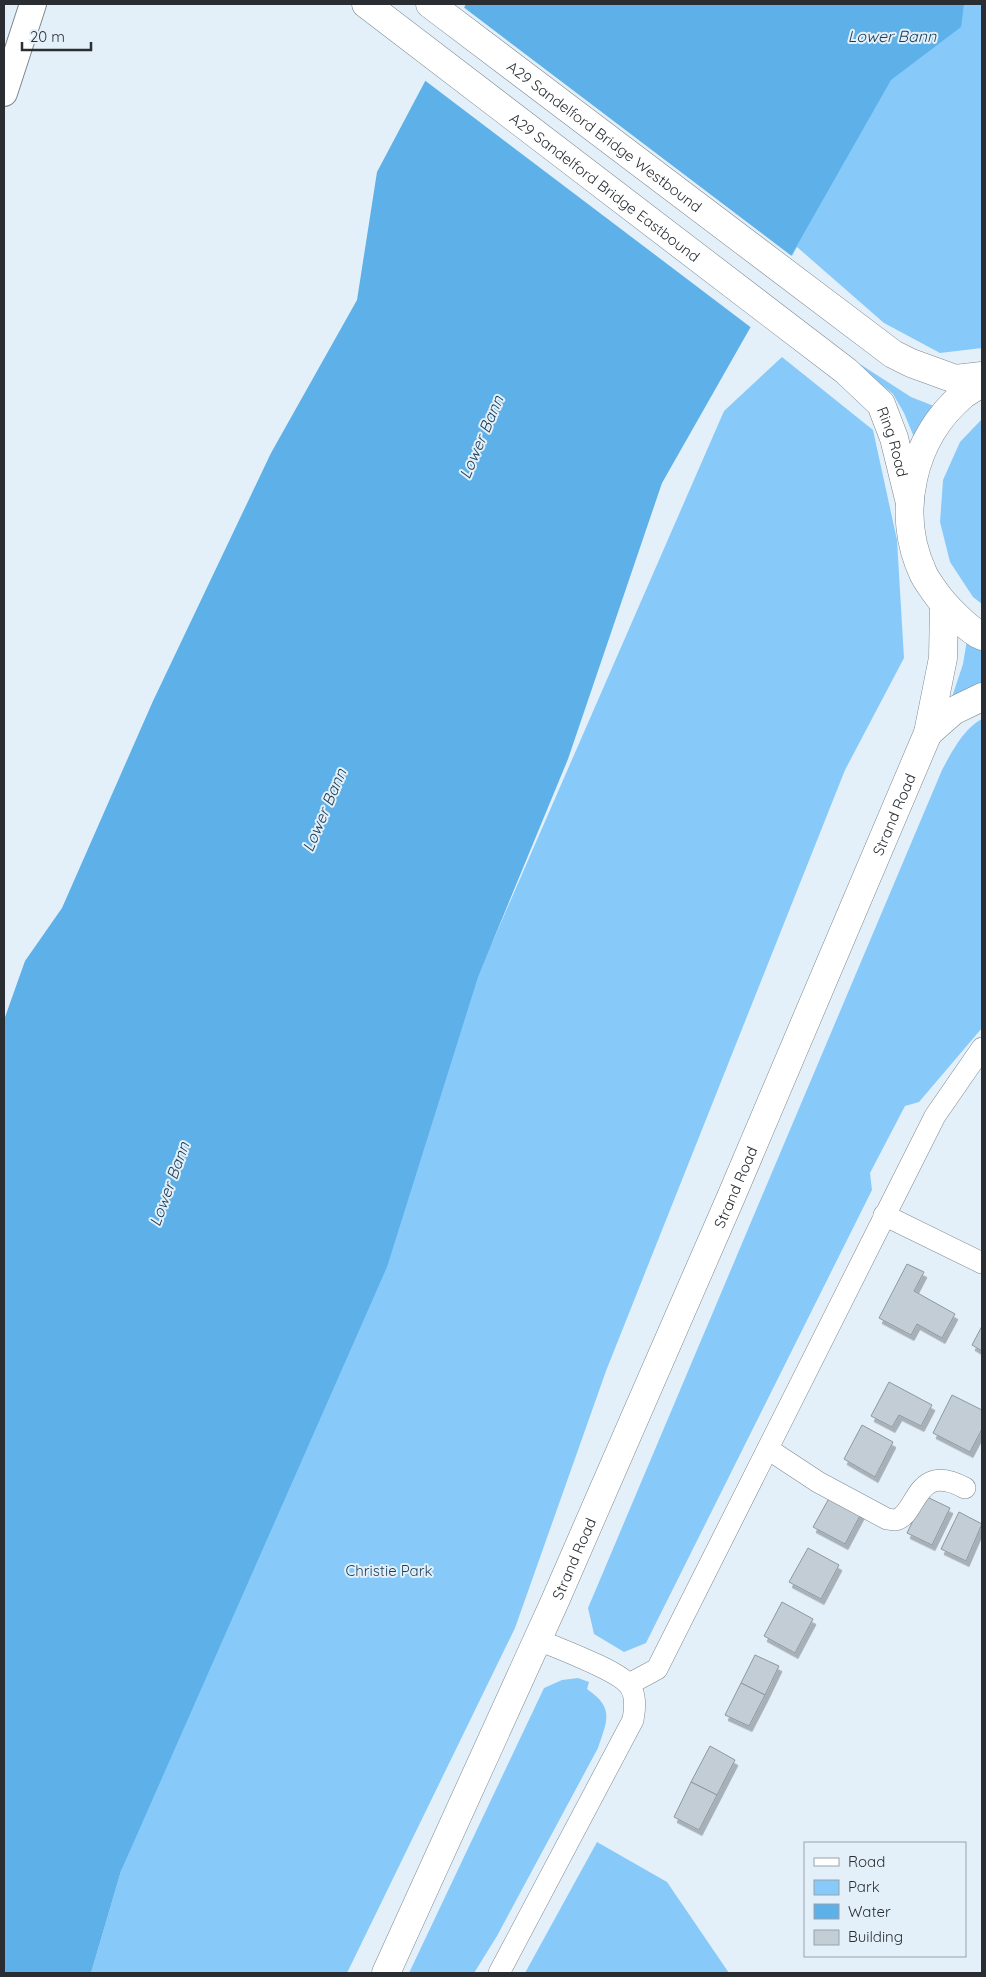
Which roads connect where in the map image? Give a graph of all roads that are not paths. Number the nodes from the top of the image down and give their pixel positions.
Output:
1 (34, 4) edge
2 (366, 4) edge
3 (430, 4) edge
4 (4, 93) edge
5 (846, 371) joint
6 (982, 376) edge
7 (982, 384) edge
8 (909, 499) junction
9 (944, 605) junction
10 (982, 636) edge
11 (982, 697) edge
12 (928, 733) junction
13 (982, 1048) edge
14 (884, 1215) junction
15 (982, 1263) edge
16 (768, 1449) junction
17 (965, 1488) dead end
18 (539, 1640) junction
19 (629, 1684) junction
20 (386, 1973) edge
21 (499, 1973) edge

1 - 4 street
2 - 5 main road, A29 Sandelford Bridge Eastbound
3 - 6 main road, A29 Sandelford Bridge Westbound
5 - 8 main road, Ring Road
7 - 8 main road
8 - 9 main road
9 - 10 main road
9 - 12 main road, Strand Road
11 - 12 main road, Strand Road
12 - 18 main road, Strand Road
13 - 14 street
14 - 15 street
14 - 16 street
16 - 17 street
16 - 19 street
18 - 19 street
18 - 20 main road, Strand Road
19 - 21 street

